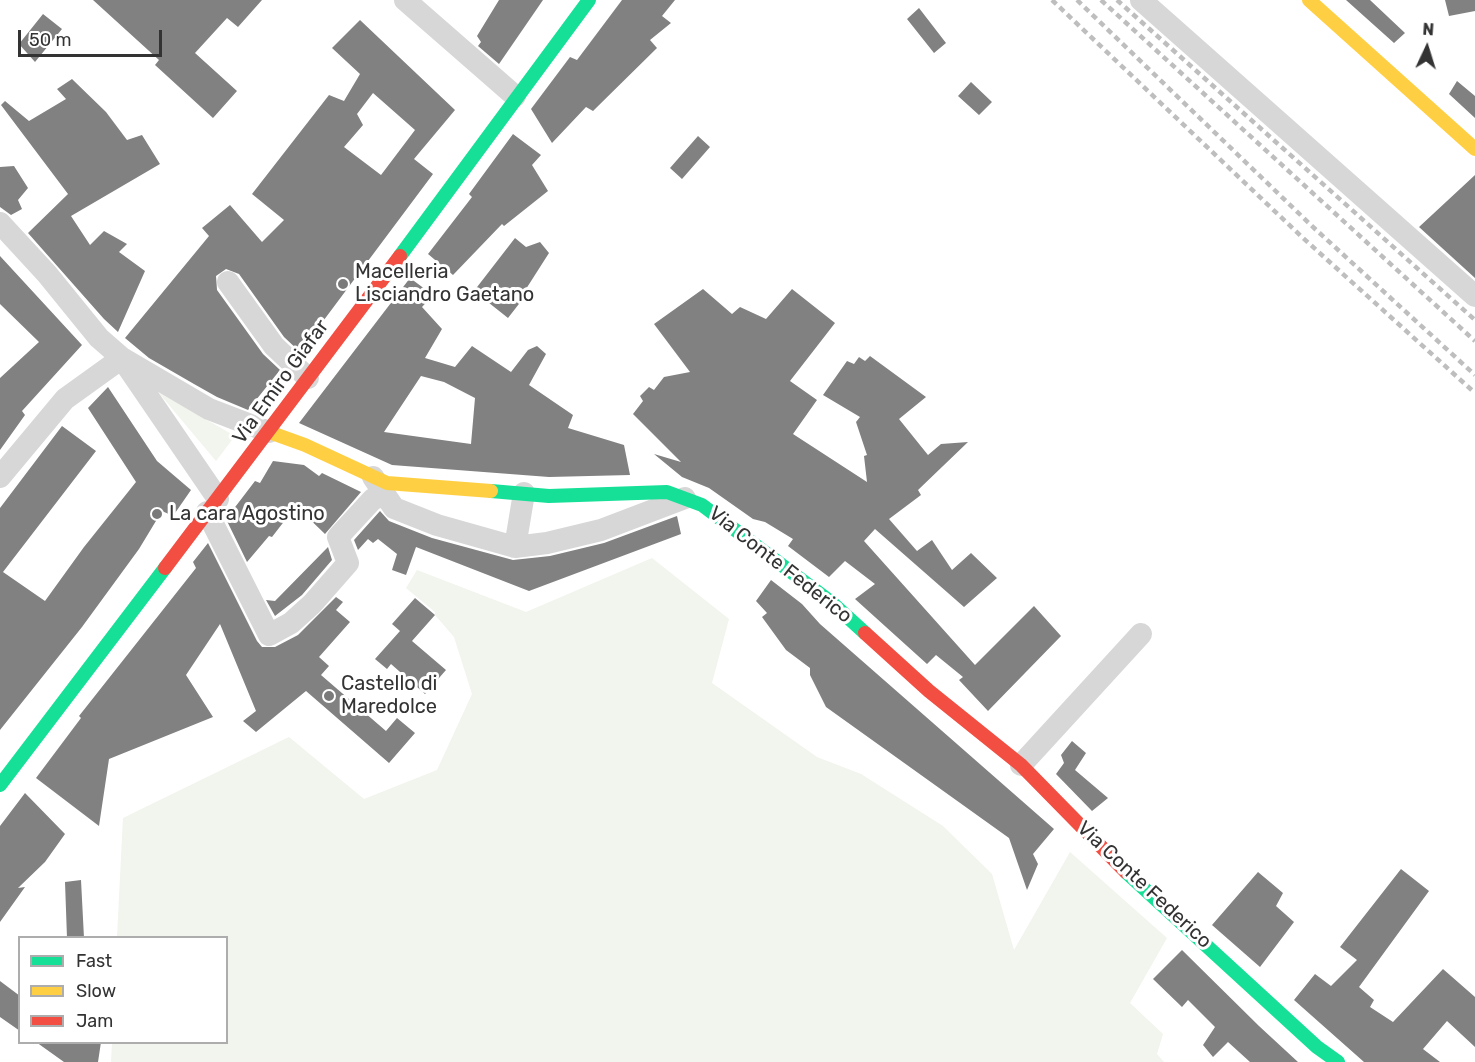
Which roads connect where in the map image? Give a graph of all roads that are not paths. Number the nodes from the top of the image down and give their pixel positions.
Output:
1 (405, 0) edge
2 (1141, 0) edge
3 (1309, 0) edge
4 (585, 5) edge
5 (515, 96) junction
6 (1475, 149) edge
7 (0, 223) edge
8 (228, 282) dead end
9 (1475, 296) edge
10 (122, 358) junction
11 (308, 378) junction
12 (269, 432) junction
13 (0, 477) edge
14 (379, 486) junction
15 (524, 493) junction
16 (685, 498) junction
17 (213, 505) junction
18 (514, 547) junction
19 (1141, 634) dead end
20 (1021, 765) junction
21 (0, 785) edge
22 (1338, 1062) edge

1 - 5 street
2 - 9 street
3 - 6 street
4 - 5 street, Via Emiro Giafar
5 - 11 street, Via Emiro Giafar
7 - 10 street, Via Conte Federico
8 - 11 street
10 - 12 street, Via Conte Federico
10 - 13 street
10 - 17 street
11 - 12 street, Via Emiro Giafar
12 - 14 street, Via Conte Federico
12 - 17 street, Via Emiro Giafar
14 - 15 street, Via Conte Federico
14 - 17 street
14 - 18 street
15 - 16 street, Via Conte Federico
15 - 18 street
16 - 18 street
16 - 20 street, Via Conte Federico
17 - 21 street, Via Emiro Giafar
19 - 20 street
20 - 22 street, Via Conte Federico

